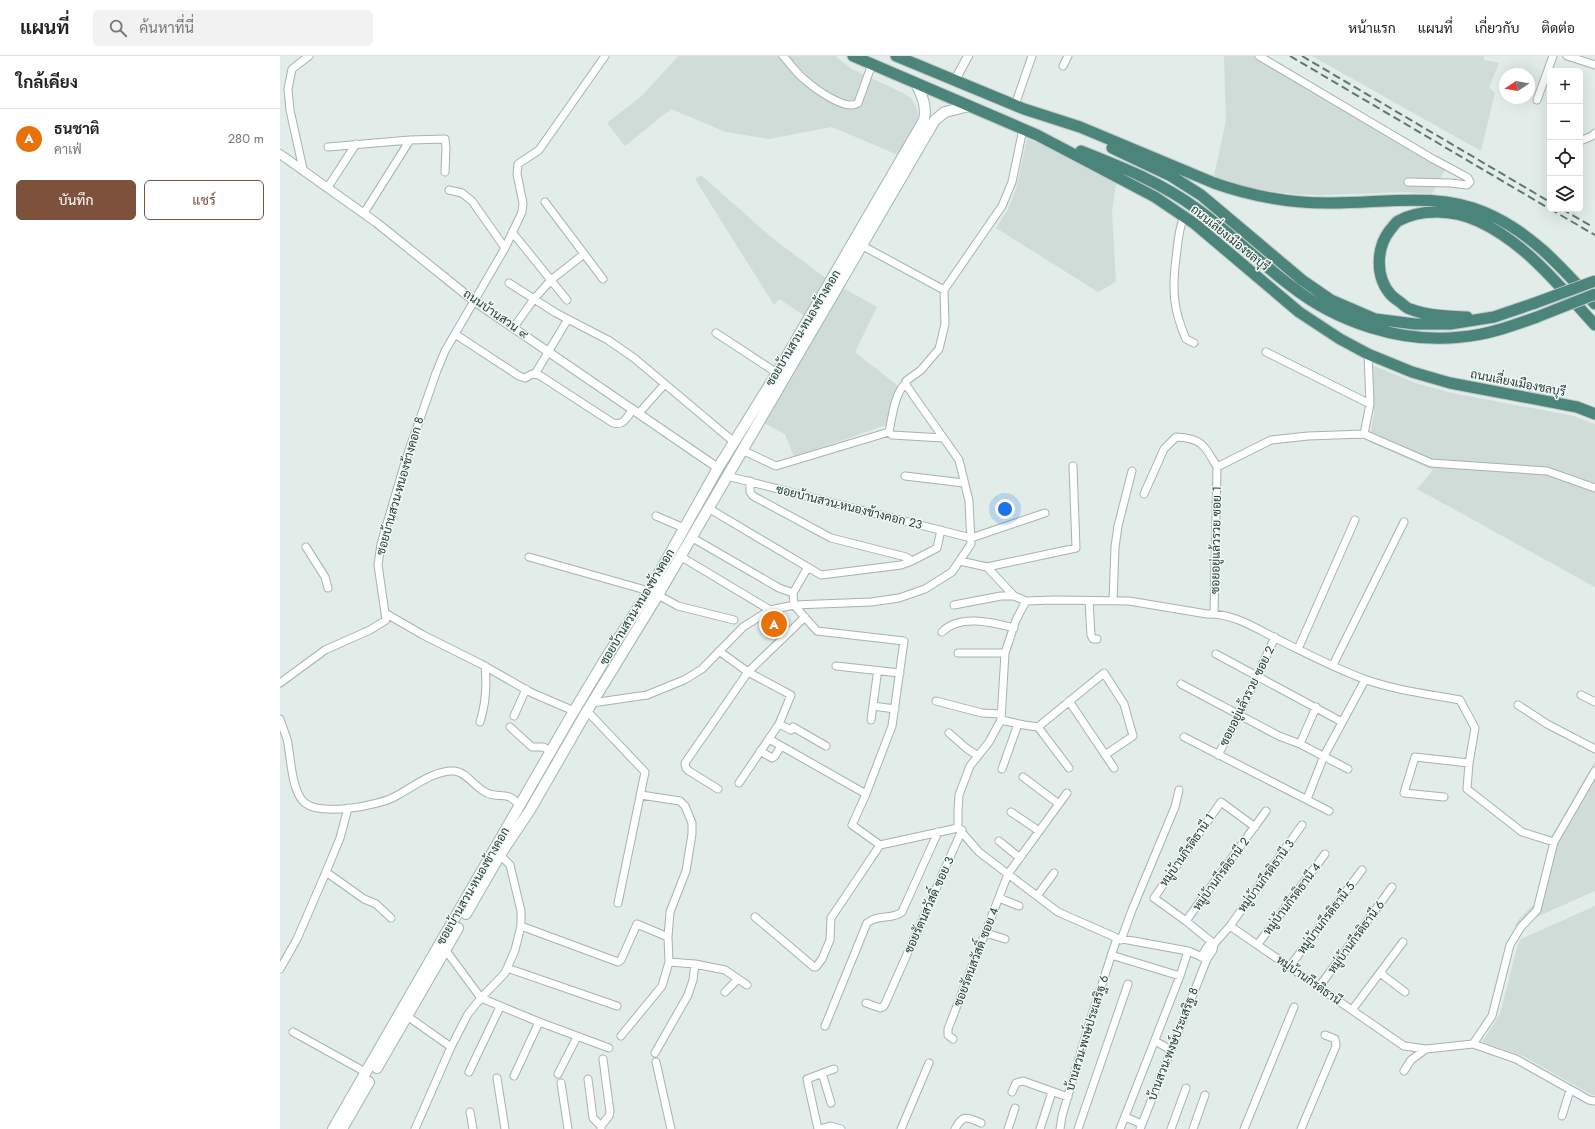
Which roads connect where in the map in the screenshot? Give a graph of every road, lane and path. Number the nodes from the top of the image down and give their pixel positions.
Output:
1 (309, 56) edge
2 (605, 56) edge
3 (783, 56) edge
4 (853, 56) edge
5 (896, 56) edge
6 (968, 56) edge
7 (1032, 56) edge
8 (1068, 56) edge
9 (1259, 56) edge
10 (1553, 56) edge
11 (1567, 56) edge
12 (872, 64) junction
13 (1595, 65) edge
14 (1062, 66) dead end
15 (955, 80) junction
16 (916, 83) junction
17 (1537, 100) dead end
18 (968, 106) junction
19 (1019, 107) junction
20 (1023, 129) junction
21 (1595, 133) edge
22 (1037, 134) junction
23 (410, 140) junction
24 (1582, 140) edge
25 (356, 144) junction
26 (328, 147) dead end
27 (280, 154) edge
28 (303, 169) junction
29 (445, 172) dead end
30 (1408, 182) dead end
31 (328, 187) junction
32 (449, 190) dead end
33 (545, 202) dead end
34 (364, 213) junction
35 (1184, 216) junction
36 (512, 232) junction
37 (862, 245) junction
38 (505, 248) junction
39 (584, 254) junction
40 (603, 279) dead end
41 (551, 280) junction
42 (1595, 281) edge
43 (509, 283) dead end
44 (944, 290) junction
45 (1595, 294) edge
46 (534, 298) junction
47 (567, 300) dead end
48 (474, 301) junction
49 (1595, 304) edge
50 (1494, 317) junction
51 (568, 319) junction
52 (1595, 325) edge
53 (514, 327) junction
54 (716, 333) dead end
55 (455, 334) junction
56 (1194, 343) dead end
57 (550, 351) junction
58 (1266, 352) dead end
59 (1368, 354) junction
60 (777, 372) junction
61 (535, 374) junction
62 (664, 385) junction
63 (907, 386) junction
64 (1370, 404) junction
65 (636, 411) junction
66 (1595, 414) edge
67 (889, 432) junction
68 (1364, 434) junction
69 (943, 438) junction
70 (734, 442) junction
71 (742, 450) junction
72 (1073, 466) dead end
73 (1217, 467) junction
74 (718, 468) junction
75 (1132, 471) dead end
76 (727, 476) junction
77 (905, 476) dead end
78 (750, 482) junction
79 (964, 483) junction
80 (1595, 488) edge
81 (1144, 494) dead end
82 (708, 508) junction
83 (1045, 513) dead end
84 (656, 516) dead end
85 (1355, 520) dead end
86 (1404, 522) dead end
87 (684, 528) junction
88 (941, 530) junction
89 (691, 538) junction
90 (971, 538) junction
91 (306, 547) dead end
92 (680, 556) junction
93 (529, 557) dead end
94 (912, 561) junction
95 (960, 561) junction
96 (808, 567) junction
97 (987, 567) junction
98 (328, 588) dead end
99 (654, 593) junction
100 (793, 593) junction
101 (1014, 596) junction
102 (1089, 600) junction
103 (1113, 601) junction
104 (1026, 602) junction
105 (794, 605) junction
106 (954, 605) dead end
107 (770, 610) junction
108 (385, 613) junction
109 (1214, 613) junction
110 (805, 617) junction
111 (734, 620) dead end
112 (1014, 628) junction
113 (942, 632) dead end
114 (1275, 637) junction
115 (1097, 639) dead end
116 (1298, 649) junction
117 (719, 651) junction
118 (958, 653) dead end
119 (1005, 653) junction
120 (1216, 654) dead end
121 (1333, 665) junction
122 (485, 666) junction
123 (836, 666) dead end
124 (748, 672) junction
125 (900, 673) junction
126 (877, 676) dead end
127 (1257, 676) junction
128 (1364, 680) junction
129 (280, 683) edge
130 (1182, 684) dead end
131 (526, 689) junction
132 (1581, 695) dead end
133 (936, 701) dead end
134 (1069, 701) junction
135 (1595, 702) edge
136 (1518, 705) dead end
137 (873, 706) junction
138 (589, 707) junction
139 (1316, 708) junction
140 (895, 709) junction
141 (574, 711) junction
142 (1239, 715) junction
143 (514, 716) dead end
144 (1001, 717) junction
145 (280, 719) edge
146 (871, 720) dead end
147 (480, 722) dead end
148 (1342, 722) junction
149 (779, 724) junction
150 (1018, 724) junction
151 (510, 727) dead end
152 (1038, 727) junction
153 (949, 732) dead end
154 (1184, 737) dead end
155 (769, 739) junction
156 (1300, 744) junction
157 (781, 746) junction
158 (826, 746) dead end
159 (1595, 749) edge
160 (760, 751) junction
161 (549, 755) junction
162 (1105, 755) junction
163 (1218, 755) junction
164 (978, 756) junction
165 (1324, 756) junction
166 (1469, 763) junction
167 (557, 765) junction
168 (1069, 768) dead end
169 (1114, 768) dead end
170 (1002, 769) dead end
171 (1348, 769) dead end
172 (1595, 771) edge
173 (1023, 777) dead end
174 (738, 783) dead end
175 (718, 789) dead end
176 (1179, 790) dead end
177 (1067, 793) dead end
178 (866, 794) junction
179 (641, 795) junction
180 (1444, 797) dead end
181 (1307, 799) junction
182 (1059, 804) junction
183 (519, 805) junction
184 (348, 808) junction
185 (1266, 811) dead end
186 (1329, 811) dead end
187 (1011, 812) dead end
188 (1302, 825) dead end
189 (1255, 827) junction
190 (960, 829) junction
191 (1039, 831) junction
192 (938, 832) junction
193 (999, 841) dead end
194 (1554, 842) junction
195 (880, 846) junction
196 (1325, 854) dead end
197 (500, 855) junction
198 (1020, 858) junction
199 (1362, 870) dead end
200 (326, 872) junction
201 (1054, 872) dead end
202 (1008, 874) junction
203 (1392, 887) dead end
204 (1037, 896) junction
205 (999, 898) junction
206 (618, 903) dead end
207 (1019, 906) dead end
208 (755, 917) dead end
209 (391, 918) dead end
210 (1186, 921) junction
211 (521, 926) junction
212 (1230, 926) junction
213 (986, 933) junction
214 (668, 937) junction
215 (1004, 939) dead end
216 (1119, 939) junction
217 (1403, 942) dead end
218 (1214, 944) junction
219 (1258, 944) junction
220 (442, 947) junction
221 (1188, 950) junction
222 (1111, 955) junction
223 (1204, 958) junction
224 (669, 962) junction
225 (695, 964) junction
226 (1290, 966) junction
227 (507, 968) junction
228 (280, 969) edge
229 (1380, 973) junction
230 (1180, 976) junction
231 (738, 979) junction
232 (1128, 984) dead end
233 (747, 985) dead end
234 (1319, 987) junction
235 (725, 992) dead end
236 (1404, 992) dead end
237 (481, 998) junction
238 (866, 1003) dead end
239 (500, 1006) junction
240 (617, 1006) dead end
241 (1294, 1007) dead end
242 (1352, 1010) junction
243 (407, 1016) junction
244 (539, 1022) junction
245 (825, 1026) dead end
246 (293, 1032) dead end
247 (1325, 1035) dead end
248 (621, 1036) dead end
249 (578, 1037) junction
250 (953, 1039) dead end
251 (1155, 1041) junction
252 (1473, 1044) junction
253 (451, 1047) junction
254 (609, 1048) dead end
255 (1426, 1049) junction
256 (1171, 1050) junction
257 (655, 1053) dead end
258 (603, 1059) dead end
259 (656, 1062) dead end
260 (929, 1063) dead end
261 (834, 1069) dead end
262 (1404, 1071) dead end
263 (469, 1072) dead end
264 (367, 1073) junction
265 (822, 1073) junction
266 (558, 1074) dead end
267 (514, 1076) dead end
268 (497, 1078) dead end
269 (588, 1079) dead end
270 (561, 1083) dead end
271 (1186, 1088) dead end
272 (1570, 1090) junction
273 (1012, 1092) dead end
274 (1052, 1092) junction
275 (1205, 1095) dead end
276 (1068, 1097) junction
277 (1595, 1101) edge
278 (831, 1102) dead end
279 (1016, 1108) dead end
280 (470, 1112) dead end
281 (1562, 1116) dead end
282 (1125, 1117) junction
283 (981, 1123) dead end
284 (601, 1127) edge
285 (1141, 1127) edge
286 (333, 1129) edge
287 (342, 1129) edge
288 (415, 1129) edge
289 (473, 1129) edge
290 (505, 1129) edge
291 (568, 1129) edge
292 (671, 1129) edge
293 (819, 1129) edge
294 (841, 1129) edge
295 (901, 1129) edge
296 (955, 1129) edge
297 (1008, 1129) edge
298 (1040, 1129) edge
299 (1060, 1129) edge
300 (1078, 1129) edge
301 (1120, 1129) edge
302 (1171, 1129) edge
303 (1193, 1129) edge
304 (1244, 1129) edge
305 (1301, 1129) edge

1 - 28 street
2 - 36 street, ซอยบ้านสวน-หนองข้างคอก 8
3 - 12 street
4 - 12 highway, ถนนเลี่ยงเมืองชลบุรี
5 - 15 highway
6 - 15 street
7 - 19 street
8 - 14 street
9 - 30 street
10 - 17 street
11 - 13 street
12 - 16 highway, ถนนเลี่ยงเมืองชลบุรี
15 - 19 highway
16 - 18 highway, ถนนเลี่ยงเมืองชลบุรี
16 - 60 main road, ซอยบ้านสวน-หนองข้างคอก
18 - 20 highway, ถนนเลี่ยงเมืองชลบุรี
18 - 37 main road, ซอยบ้านสวน-หนองข้างคอก
19 - 49 highway
19 - 50 highway
20 - 22 highway, ถนนเลี่ยงเมืองชลบุรี
20 - 44 street
21 - 24 street
22 - 35 highway, ถนนเลี่ยงเมืองชลบุรี
22 - 45 highway, bridge
23 - 25 street
23 - 29 street
23 - 34 street
25 - 26 street
25 - 31 street
27 - 28 street, ถนนบ้านสวน ๙
28 - 31 street, ถนนบ้านสวน ๙
31 - 34 street, ถนนบ้านสวน ๙
32 - 38 street
33 - 39 street
34 - 48 street, ถนนบ้านสวน ๙
35 - 56 street
35 - 59 highway, ถนนเลี่ยงเมืองชลบุรี
36 - 38 street, ซอยบ้านสวน-หนองข้างคอก 8
36 - 41 street
37 - 44 street
37 - 71 main road, ซอยบ้านสวน-หนองข้างคอก
38 - 48 street, ซอยบ้านสวน-หนองข้างคอก 8
39 - 40 street
39 - 41 street
41 - 46 street
41 - 47 street
42 - 50 highway, bridge
43 - 46 street
44 - 63 street
46 - 51 street
46 - 53 street
48 - 53 street, ถนนบ้านสวน ๙
48 - 55 street, ซอยบ้านสวน-หนองข้างคอก 8
50 - 52 highway
51 - 57 street
51 - 62 street
53 - 57 street, ถนนบ้านสวน ๙
54 - 60 street
55 - 61 street
55 - 108 street, ซอยบ้านสวน-หนองข้างคอก 8
57 - 61 street
57 - 65 street, ถนนบ้านสวน ๙
58 - 64 street
59 - 64 street
59 - 66 highway, ถนนเลี่ยงเมืองชลบุรี
60 - 70 main road, ซอยบ้านสวน-หนองข้างคอก
61 - 65 street
62 - 65 street
62 - 70 street
63 - 67 street
63 - 69 street
64 - 68 street
65 - 74 street, ถนนบ้านสวน ๙
67 - 69 street
67 - 71 street
68 - 73 street
68 - 80 street
69 - 79 street
70 - 74 main road, ซอยบ้านสวน-หนองข้างคอก
71 - 76 main road, ซอยบ้านสวน-หนองข้างคอก
72 - 97 street
73 - 81 street
73 - 109 street, ซอยอยู่แล้วรวย ซอย 1
74 - 76 main road
74 - 87 main road, ซอยบ้านสวน-หนองข้างคอก
75 - 103 street
76 - 78 street, ซอยบ้านสวน-หนองข้างคอก 23
76 - 82 main road, ซอยบ้านสวน-หนองข้างคอก
77 - 79 street
78 - 88 street, ซอยบ้านสวน-หนองข้างคอก 23
78 - 94 street
79 - 90 street
82 - 89 main road, ซอยบ้านสวน-หนองข้างคอก
82 - 96 street
83 - 90 street
84 - 87 street
85 - 116 street
86 - 121 street
87 - 99 main road, ซอยบ้านสวน-หนองข้างคอก
88 - 90 street, ซอยบ้านสวน-หนองข้างคอก 23
88 - 94 street
89 - 92 main road, ซอยบ้านสวน-หนองข้างคอก
89 - 100 street
90 - 95 street
91 - 98 street
92 - 99 main road, ซอยบ้านสวน-หนองข้างคอก
92 - 107 street
93 - 99 street
94 - 96 street
95 - 97 street
95 - 105 street
96 - 100 street
97 - 101 street
99 - 111 street
99 - 138 main road, ซอยบ้านสวน-หนองข้างคอก
99 - 141 main road, ซอยบ้านสวน-หนองข้างคอก
100 - 105 street
101 - 104 street
101 - 106 street
102 - 103 street
102 - 104 street
102 - 115 street
103 - 109 street
104 - 112 street
105 - 107 street
105 - 110 street
107 - 117 street
108 - 122 street
108 - 129 street
109 - 114 street
110 - 124 street
110 - 125 street
112 - 113 street
112 - 119 street
114 - 116 street
114 - 127 street, ซอยอยู่แล้วรวย ซอย 2
116 - 121 street
117 - 124 street
117 - 138 street
118 - 119 street
119 - 144 street
120 - 127 street
121 - 128 street
122 - 131 street
122 - 147 street
123 - 125 street
124 - 149 street
124 - 175 street
125 - 140 street
126 - 137 street
127 - 139 street
127 - 142 street, ซอยอยู่แล้วรวย ซอย 2
128 - 148 street
128 - 166 street
130 - 142 street
131 - 141 street
131 - 143 street
132 - 135 street
133 - 144 street
134 - 152 street
134 - 162 street
134 - 162 street
136 - 159 street
137 - 140 street
137 - 146 street
138 - 167 main road, ซอยบ้านสวน-หนองข้างคอก
138 - 179 street
139 - 148 street
139 - 156 street
140 - 178 street
141 - 161 main road, ซอยบ้านสวน-หนองข้างคอก
142 - 156 street
142 - 163 street, ซอยอยู่แล้วรวย ซอย 2
144 - 150 street
144 - 164 street
145 - 184 street
148 - 165 street
149 - 155 street
149 - 158 street
150 - 152 street
150 - 170 street
151 - 161 street
152 - 168 street
153 - 164 street
154 - 163 street
155 - 157 street
155 - 160 street
156 - 165 street
157 - 160 street
157 - 178 street
160 - 174 street
161 - 167 main road
161 - 183 main road, ซอยบ้านสวน-หนองข้างคอก
162 - 169 street
163 - 181 street
164 - 190 street
165 - 171 street
165 - 181 street
166 - 180 street
166 - 194 street
167 - 197 main road, ซอยบ้านสวน-หนองข้างคอก
172 - 194 street
173 - 182 street
176 - 216 street, บ้านสวน-พงษ์ประเสริฐ 6
177 - 182 street, ซอยรัตนสวัสดิ์ ซอย 4
178 - 195 street
179 - 206 street
179 - 214 street
181 - 186 street
182 - 191 street, ซอยรัตนสวัสดิ์ ซอย 4
183 - 184 street
183 - 220 main road, ซอยบ้านสวน-หนองข้างคอก
184 - 200 street
185 - 189 street, หมู่บ้านกีรติธานี 2
187 - 191 street
188 - 212 street, หมู่บ้านกีรติธานี 3
189 - 210 street, หมู่บ้านกีรติธานี 2
189 - 210 street, หมู่บ้านกีรติธานี 1
190 - 192 street
190 - 202 street
190 - 238 street, ซอยรัตนสวัสดิ์ ซอย 3
191 - 198 street, ซอยรัตนสวัสดิ์ ซอย 4
192 - 195 street
192 - 245 street
193 - 198 street
194 - 252 street
195 - 208 street
196 - 219 street, หมู่บ้านกีรติธานี 4
197 - 211 street
197 - 220 main road, ซอยบ้านสวน-หนองข้างคอก
198 - 202 street, ซอยรัตนสวัสดิ์ ซอย 4
199 - 226 street, หมู่บ้านกีรติธานี 5
200 - 209 street
200 - 228 street
201 - 204 street
202 - 204 street
202 - 205 street, ซอยรัตนสวัสดิ์ ซอย 4
203 - 234 street, หมู่บ้านกีรติธานี 6
204 - 216 street
205 - 207 street
205 - 213 street, ซอยรัตนสวัสดิ์ ซอย 4
210 - 218 street
211 - 214 street
211 - 227 street
212 - 218 street
212 - 219 street, หมู่บ้านกีรติธานี
213 - 215 street
213 - 250 street, ซอยรัตนสวัสดิ์ ซอย 4
214 - 224 street
216 - 221 street
216 - 222 street, บ้านสวน-พงษ์ประเสริฐ 6
217 - 229 street
218 - 223 street
219 - 226 street, หมู่บ้านกีรติธานี
220 - 237 street
220 - 243 main road, ซอยบ้านสวน-หนองข้างคอก
220 - 264 main road, ซอยบ้านสวน-หนองข้างคอก
221 - 223 street
221 - 230 street
222 - 230 street
222 - 276 street, บ้านสวน-พงษ์ประเสริฐ 6
223 - 256 street, บ้านสวน-พงษ์ประเสริฐ 8
224 - 225 street
224 - 248 street
225 - 231 street
225 - 257 street
226 - 234 street, หมู่บ้านกีรติธานี
227 - 237 street
227 - 240 street
229 - 236 street
229 - 242 street
230 - 251 street
231 - 233 street
231 - 235 street
232 - 300 street
234 - 242 street, หมู่บ้านกีรติธานี
237 - 239 street
237 - 253 street
239 - 244 street
239 - 263 street
241 - 304 street
242 - 255 street, หมู่บ้านกีรติธานี
243 - 253 street
243 - 287 main road, ซอยบ้านสวน-หนองข้างคอก
244 - 249 street
244 - 267 street
246 - 264 street
247 - 305 street
249 - 254 street
249 - 266 street
251 - 256 street
251 - 282 street
252 - 255 street, หมู่บ้านกีรติธานี
252 - 272 street
253 - 288 street
255 - 262 street
256 - 285 street, บ้านสวน-พงษ์ประเสริฐ 8
258 - 284 street
259 - 292 street
260 - 295 street
261 - 265 street
264 - 286 main road, ซอยบ้านสวน-หนองข้างคอก
265 - 278 street
265 - 293 street
268 - 290 street
269 - 284 street
270 - 291 street
271 - 302 street
272 - 277 street
272 - 281 street
273 - 274 street
274 - 276 street
274 - 298 street
275 - 303 street
276 - 299 street, บ้านสวน-พงษ์ประเสริฐ 6
279 - 297 street
280 - 289 street
282 - 285 street
282 - 301 street
283 - 296 street
293 - 294 street

